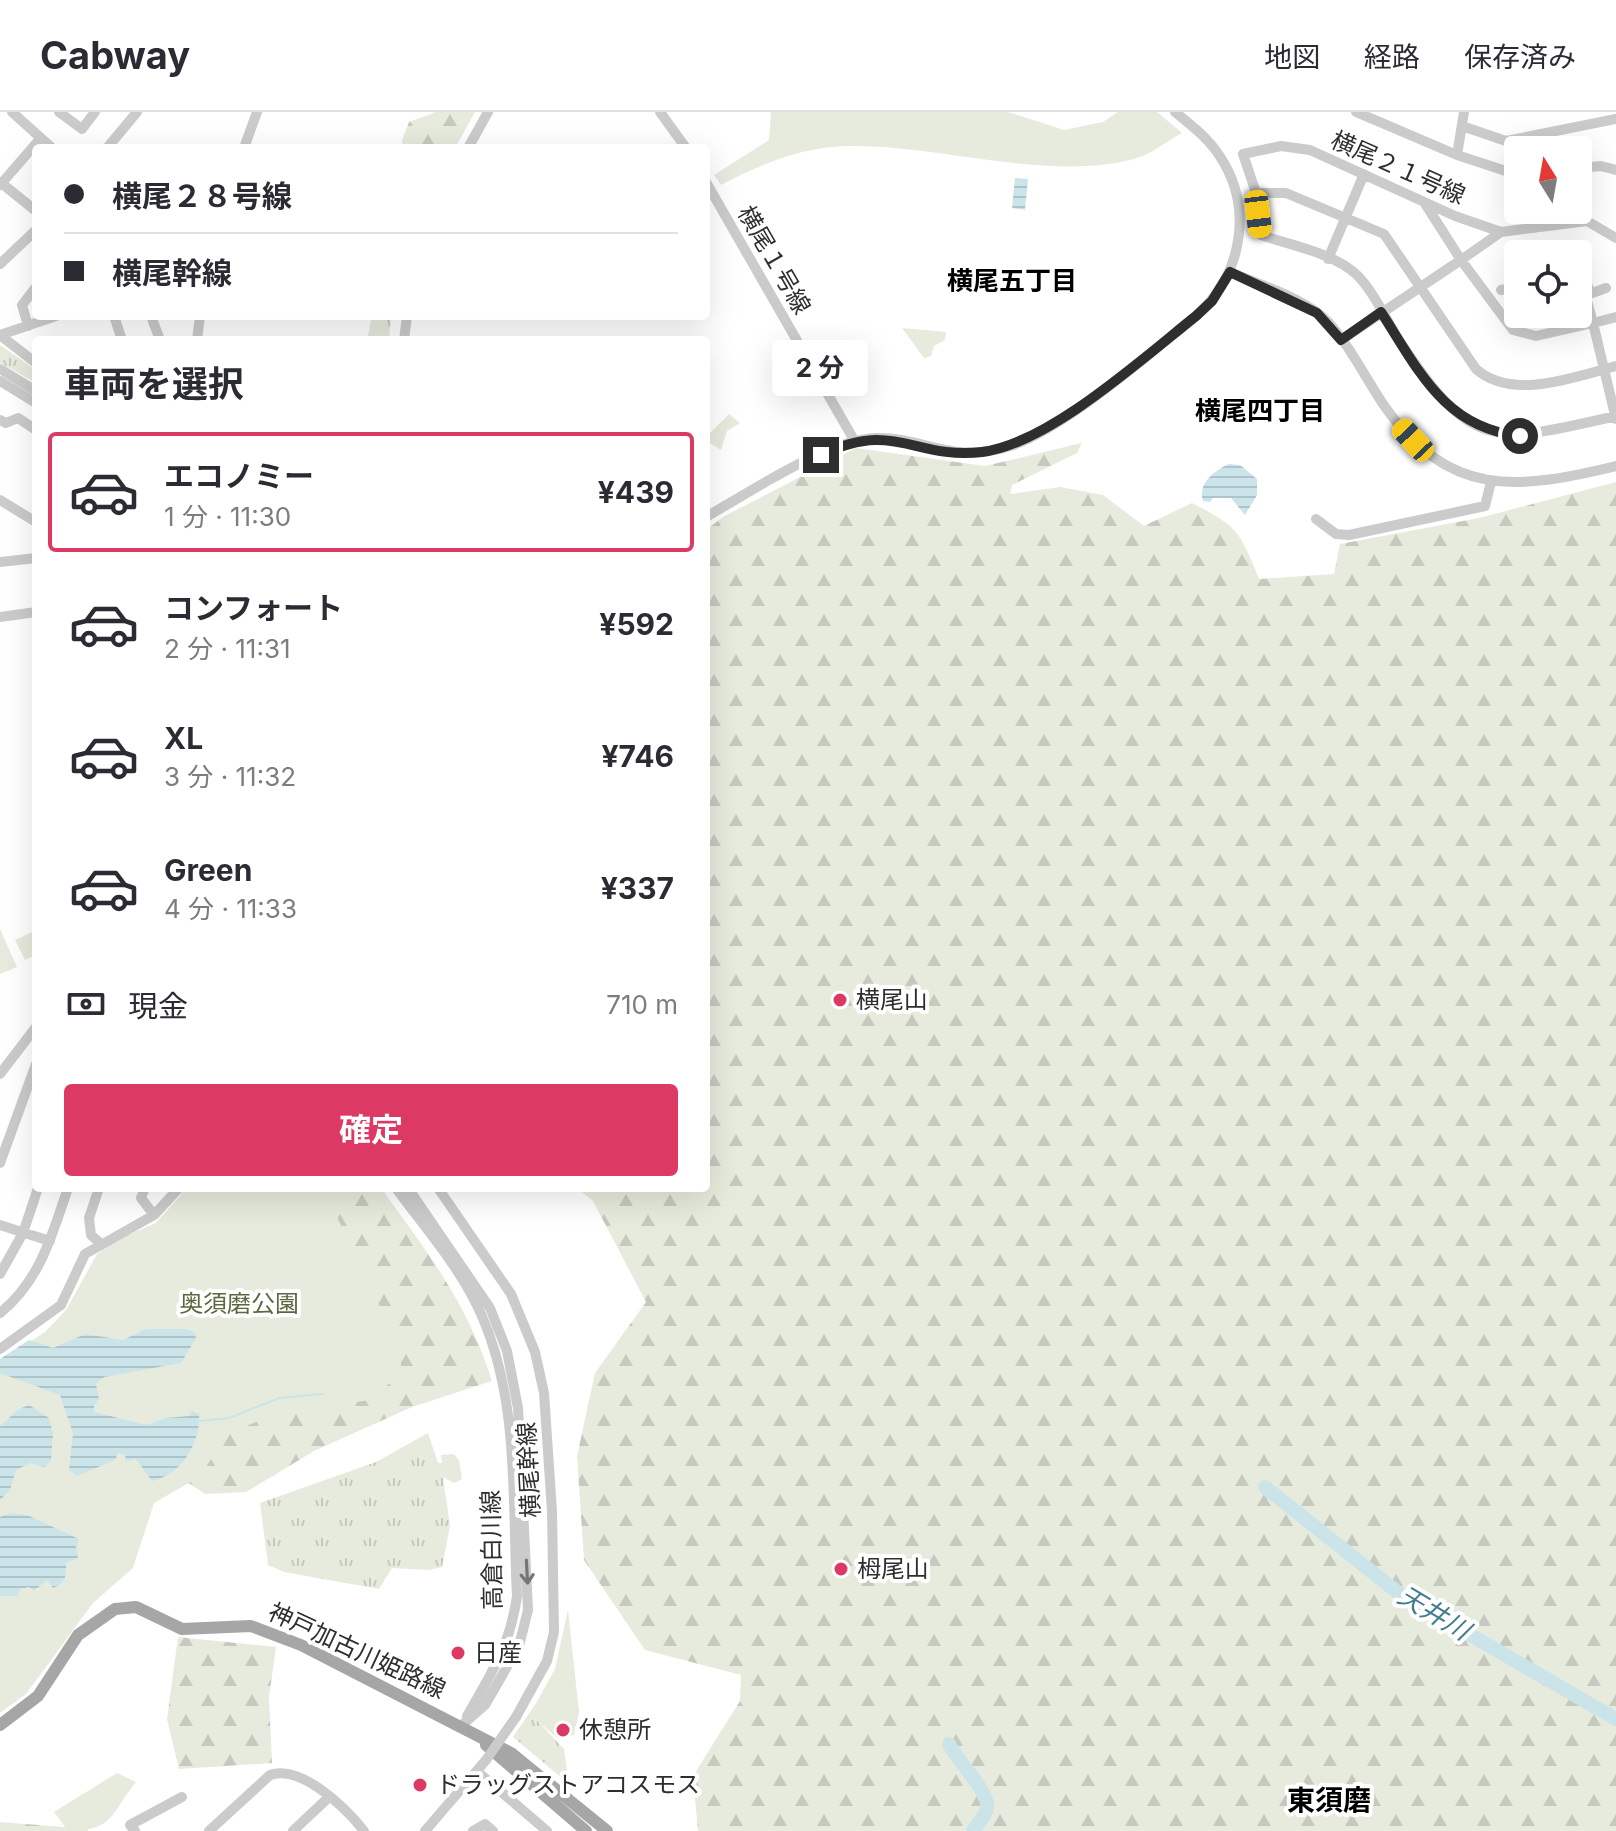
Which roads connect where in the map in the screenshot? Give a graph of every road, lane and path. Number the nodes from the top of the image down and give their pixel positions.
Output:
1 (12, 112) edge
2 (59, 112) edge
3 (95, 112) edge
4 (137, 112) edge
5 (257, 112) edge
6 (488, 112) edge
7 (660, 112) edge
8 (1175, 112) edge
9 (1356, 112) edge
10 (1464, 112) edge
11 (1616, 119) edge
12 (1462, 126) junction
13 (40, 139) junction
14 (36, 144) edge
15 (47, 144) edge
16 (110, 144) edge
17 (245, 144) edge
18 (470, 144) edge
19 (683, 144) edge
20 (32, 148) edge
21 (1457, 155) junction
22 (1592, 167) edge
23 (1504, 170) edge
24 (1616, 170) edge
25 (1364, 174) junction
26 (0, 184) edge
27 (710, 189) edge
28 (1256, 193) junction
29 (1424, 202) junction
30 (32, 208) edge
31 (1345, 220) junction
32 (1501, 232) junction
33 (32, 234) edge
34 (1616, 238) edge
35 (1328, 259) junction
36 (1461, 260) junction
37 (0, 264) edge
38 (1230, 272) junction
39 (1421, 286) junction
40 (1606, 288) dead end
41 (1504, 289) edge
42 (1501, 290) dead end
43 (32, 292) edge
44 (1592, 293) edge
45 (1381, 312) junction
46 (1616, 317) edge
47 (45, 320) edge
48 (1592, 320) edge
49 (1593, 323) junction
50 (28, 326) junction
51 (0, 335) edge
52 (1341, 340) junction
53 (32, 360) edge
54 (1616, 366) edge
55 (0, 369) edge
56 (1604, 369) junction
57 (0, 381) edge
58 (32, 389) edge
59 (32, 401) edge
60 (1616, 417) edge
61 (0, 420) edge
62 (32, 427) edge
63 (854, 440) junction
64 (1616, 466) edge
65 (1491, 482) junction
66 (0, 500) edge
67 (710, 515) edge
68 (1316, 519) dead end
69 (32, 520) edge
70 (32, 558) edge
71 (0, 562) edge
72 (32, 613) edge
73 (0, 617) edge
74 (32, 1032) edge
75 (0, 1074) edge
76 (32, 1075) edge
77 (0, 1163) edge
78 (37, 1192) edge
79 (67, 1192) edge
80 (98, 1192) edge
81 (143, 1192) edge
82 (175, 1192) edge
83 (399, 1192) edge
84 (411, 1192) edge
85 (441, 1192) edge
86 (154, 1215) junction
87 (0, 1225) edge
88 (23, 1233) junction
89 (50, 1241) junction
90 (101, 1244) junction
91 (0, 1274) edge
92 (0, 1313) edge
93 (0, 1349) edge
94 (0, 1725) edge
95 (462, 1725) junction
96 (478, 1772) junction
97 (182, 1797) dead end
98 (329, 1797) junction
99 (135, 1831) edge
100 (209, 1831) edge
101 (293, 1831) edge
102 (364, 1831) edge
103 (425, 1831) edge
104 (473, 1831) edge
105 (493, 1831) edge
106 (547, 1831) edge
107 (586, 1831) edge
108 (607, 1831) edge

1 - 13 street
2 - 3 street
4 - 16 street
5 - 17 street
6 - 18 street
7 - 19 street
8 - 38 street
9 - 21 street
10 - 12 street
11 - 12 street
12 - 21 street
13 - 14 street
13 - 15 street
20 - 26 street
21 - 23 street
22 - 24 street
25 - 28 street, 横尾２１号線
25 - 29 street, 横尾２１号線
25 - 31 street
26 - 30 street
27 - 63 street, 横尾１号線
28 - 31 street
28 - 35 street, 横尾２１号線
29 - 32 street, 横尾２１号線
29 - 36 street
31 - 35 street
31 - 39 street
32 - 34 street, 横尾２１号線
32 - 36 street
33 - 37 street
35 - 45 street
36 - 39 street
36 - 49 street
38 - 52 street
38 - 63 street
39 - 45 street
39 - 56 street
40 - 44 street
41 - 42 street
43 - 50 street
45 - 52 street
45 - 60 street
46 - 49 street
47 - 50 street
48 - 49 street
49 - 56 street
50 - 51 street
51 - 53 street
52 - 65 street
54 - 56 street
55 - 58 street
56 - 60 street
57 - 59 street
61 - 62 street
63 - 67 street
64 - 65 street
65 - 68 street
66 - 69 street
70 - 71 street
72 - 73 street
74 - 75 street
76 - 77 street
78 - 88 street
79 - 89 street
80 - 90 street
81 - 86 street
82 - 86 street
83 - 95 street, 高倉白川線
84 -> 95 street, 高倉白川線
85 - 96 street, 横尾幹線, bridge
86 - 90 street
87 - 88 street
88 - 89 street
88 - 91 street
89 - 92 street
90 - 93 street
94 - 95 main road, 神戸加古川姫路線
95 - 107 main road, 神戸加古川姫路線
95 - 108 main road, 神戸加古川姫路線
96 - 103 street, 横尾幹線
96 - 106 street
97 - 99 street
98 - 100 street
98 - 101 street
98 - 102 street
104 - 105 street

